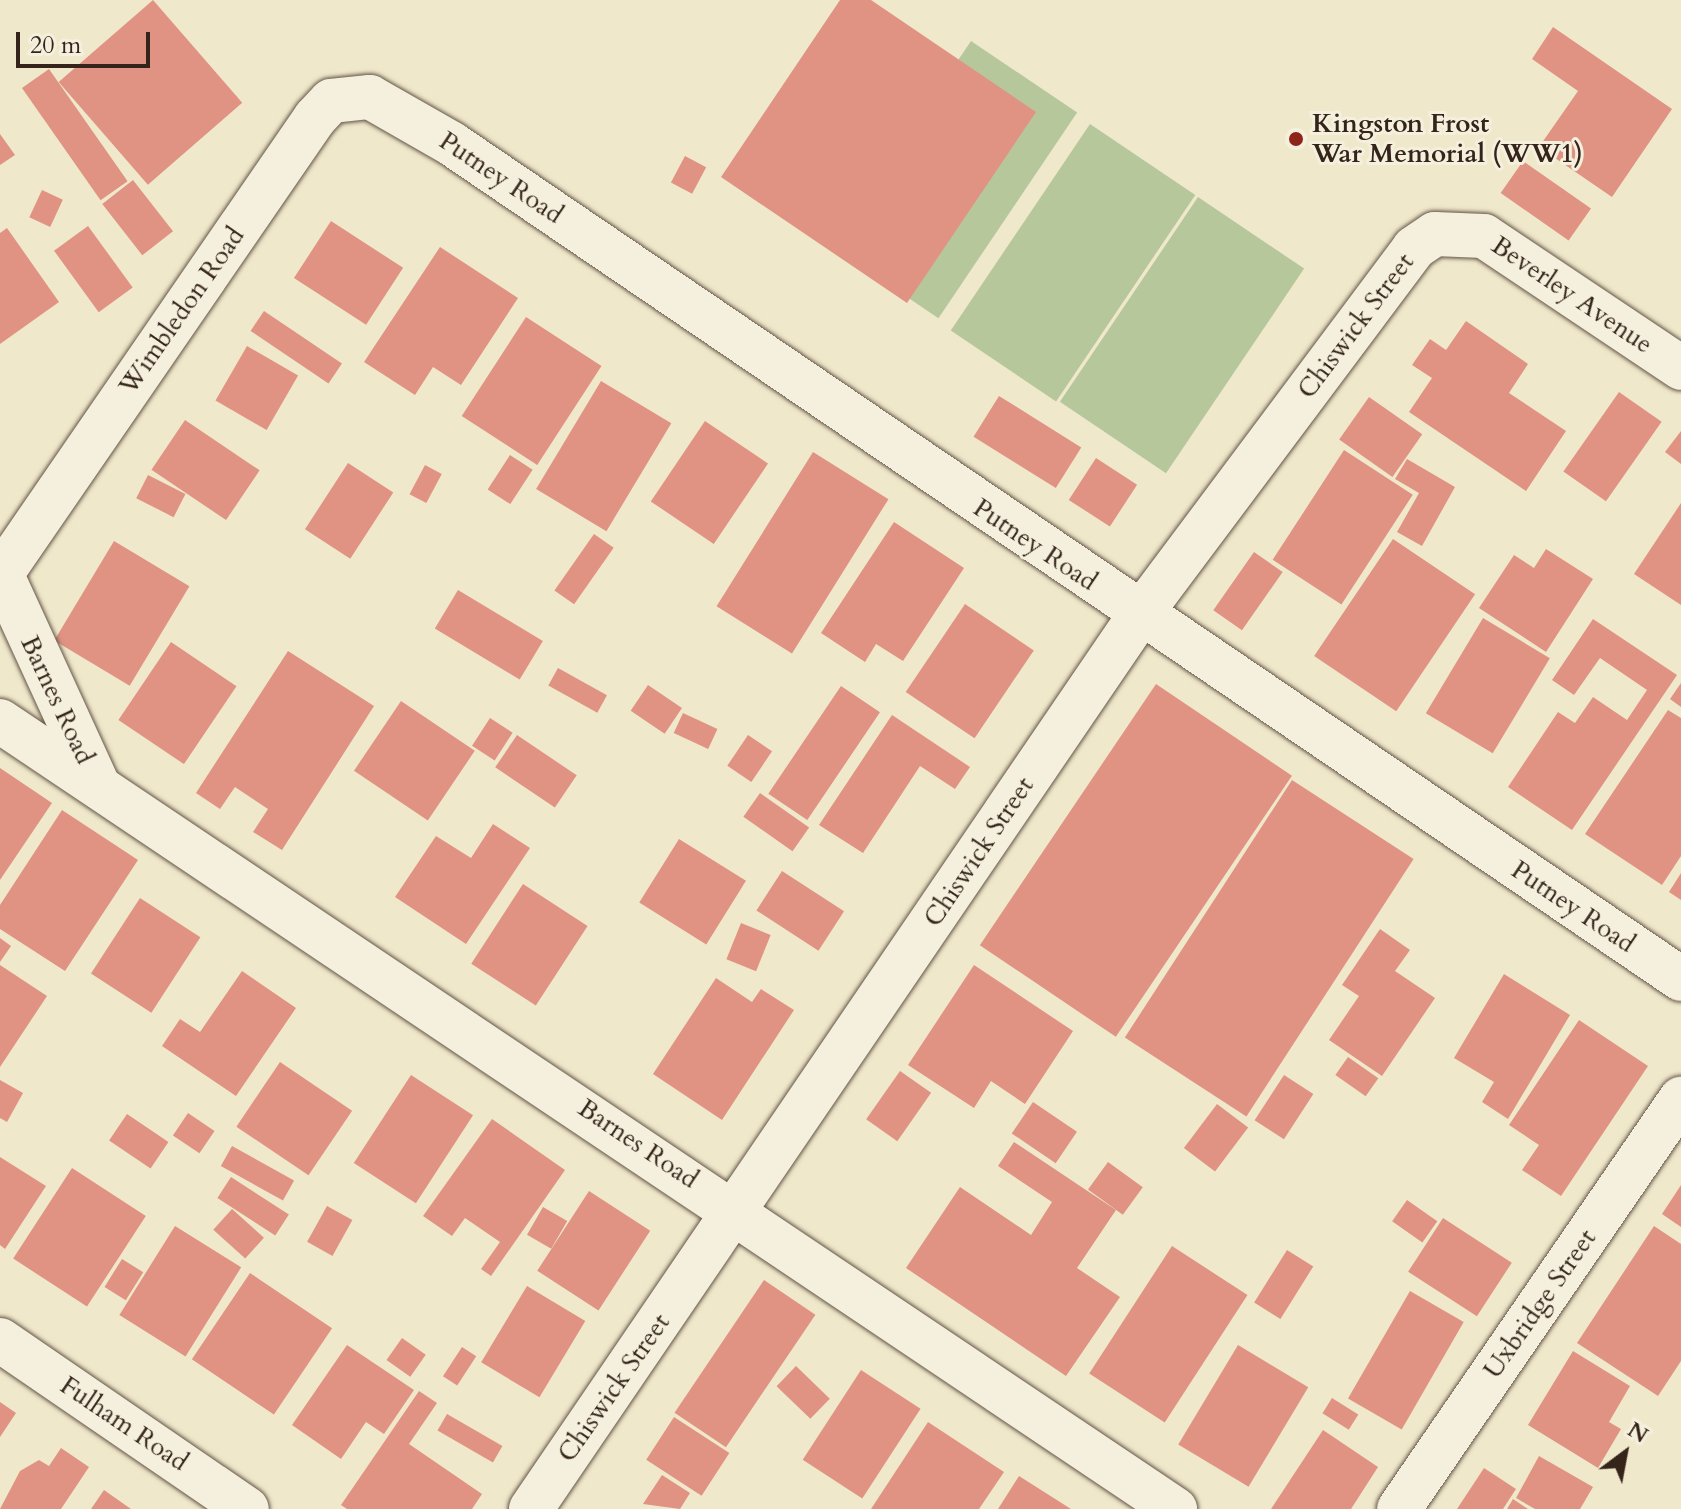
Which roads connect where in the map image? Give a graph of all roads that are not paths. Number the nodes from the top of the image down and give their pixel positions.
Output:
1 (392, 106) joint
2 (1459, 230) joint
3 (1681, 368) edge
4 (0, 574) edge
5 (1139, 616) junction
6 (0, 721) edge
7 (98, 784) junction
8 (1681, 979) edge
9 (1681, 1099) edge
10 (737, 1210) junction
11 (0, 1340) edge
12 (247, 1509) edge
13 (531, 1509) edge
14 (1175, 1509) edge
15 (1399, 1509) edge

1 - 4 street, Wimbledon Road
1 - 5 street, Putney Road
2 - 3 street, Beverley Avenue
2 - 5 street, Chiswick Street
4 - 7 street, Barnes Road
5 - 8 street, Putney Road
5 - 10 street, Chiswick Street
6 - 7 street, Barnes Road
7 - 10 street, Barnes Road
9 - 15 street, Uxbridge Street
10 - 13 street, Chiswick Street
10 - 14 street, Barnes Road
11 - 12 street, Fulham Road

